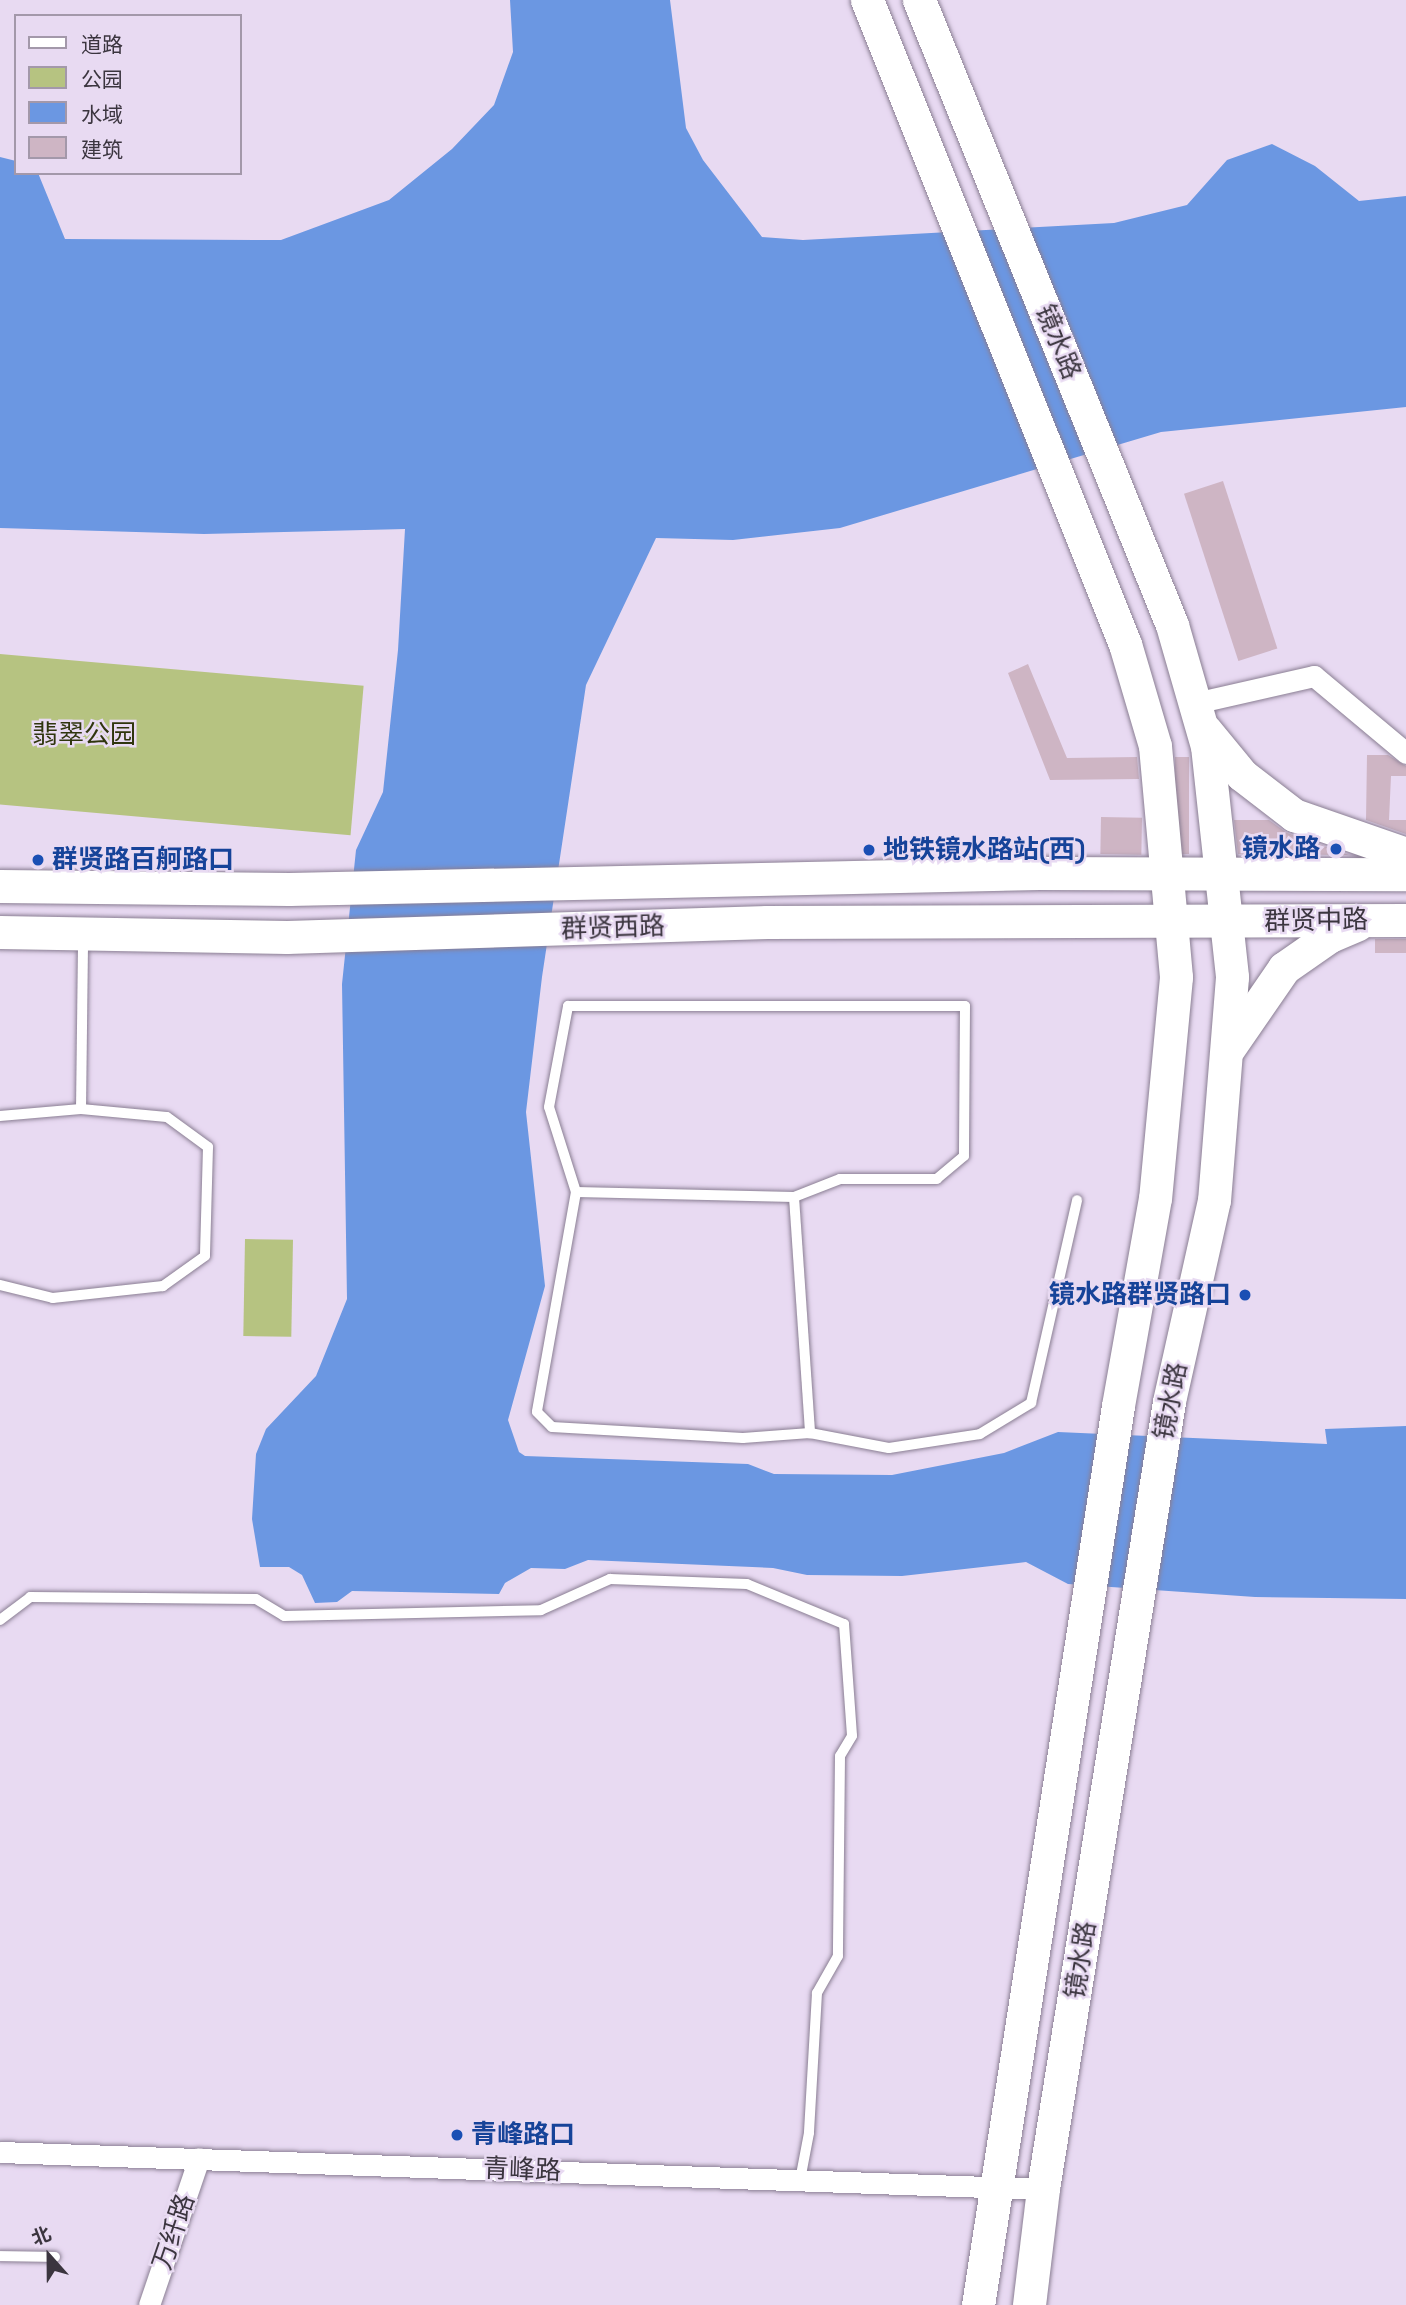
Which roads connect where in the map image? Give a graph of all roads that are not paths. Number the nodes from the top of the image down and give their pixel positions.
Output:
1 (867, 0) edge
2 (919, 0) edge
3 (1198, 714) junction
4 (1406, 753) edge
5 (1406, 854) edge
6 (1406, 874) edge
7 (1168, 876) junction
8 (1222, 876) junction
9 (0, 886) edge
10 (1368, 920) junction
11 (1406, 920) edge
12 (1226, 922) junction
13 (1171, 923) junction
14 (0, 932) edge
15 (83, 933) junction
16 (1226, 1053) junction
17 (81, 1109) junction
18 (0, 1116) edge
19 (576, 1192) junction
20 (794, 1197) junction
21 (1077, 1200) dead end
22 (0, 1285) edge
23 (810, 1433) junction
24 (0, 1620) edge
25 (0, 2152) edge
26 (199, 2158) junction
27 (800, 2180) junction
28 (994, 2187) junction
29 (1043, 2189) junction
30 (0, 2256) edge
31 (55, 2257) dead end
32 (149, 2305) edge
33 (978, 2305) edge
34 (1029, 2305) edge

1 - 7 main road, 镜水路
2 - 3 main road, 镜水路
3 - 4 street
3 - 5 main road
3 - 8 main road, 镜水路
6 - 8 main road, 群贤中路
7 - 8 main road, 群贤西路
7 - 9 main road, 群贤西路
7 - 13 main road, 镜水路
8 - 12 main road, 镜水路
10 - 11 main road, 群贤中路
10 - 12 main road, 群贤中路
10 - 16 main road
12 - 13 main road, 群贤西路
12 - 16 main road, 镜水路
13 - 15 main road, 群贤西路
13 - 28 main road, 镜水路
14 - 15 main road, 群贤西路
15 - 17 lane
16 - 29 main road, 镜水路
17 - 18 lane
17 - 22 lane
19 - 20 lane
19 - 20 lane
19 - 23 lane
20 - 23 lane
21 - 23 lane
24 - 27 lane
25 - 26 street, 青峰路
26 - 27 street, 青峰路
26 - 32 street, 万纤路
27 - 28 street, 青峰路
28 - 29 street, 青峰路
28 - 33 main road, 镜水路
29 - 34 main road, 镜水路
30 - 31 lane

